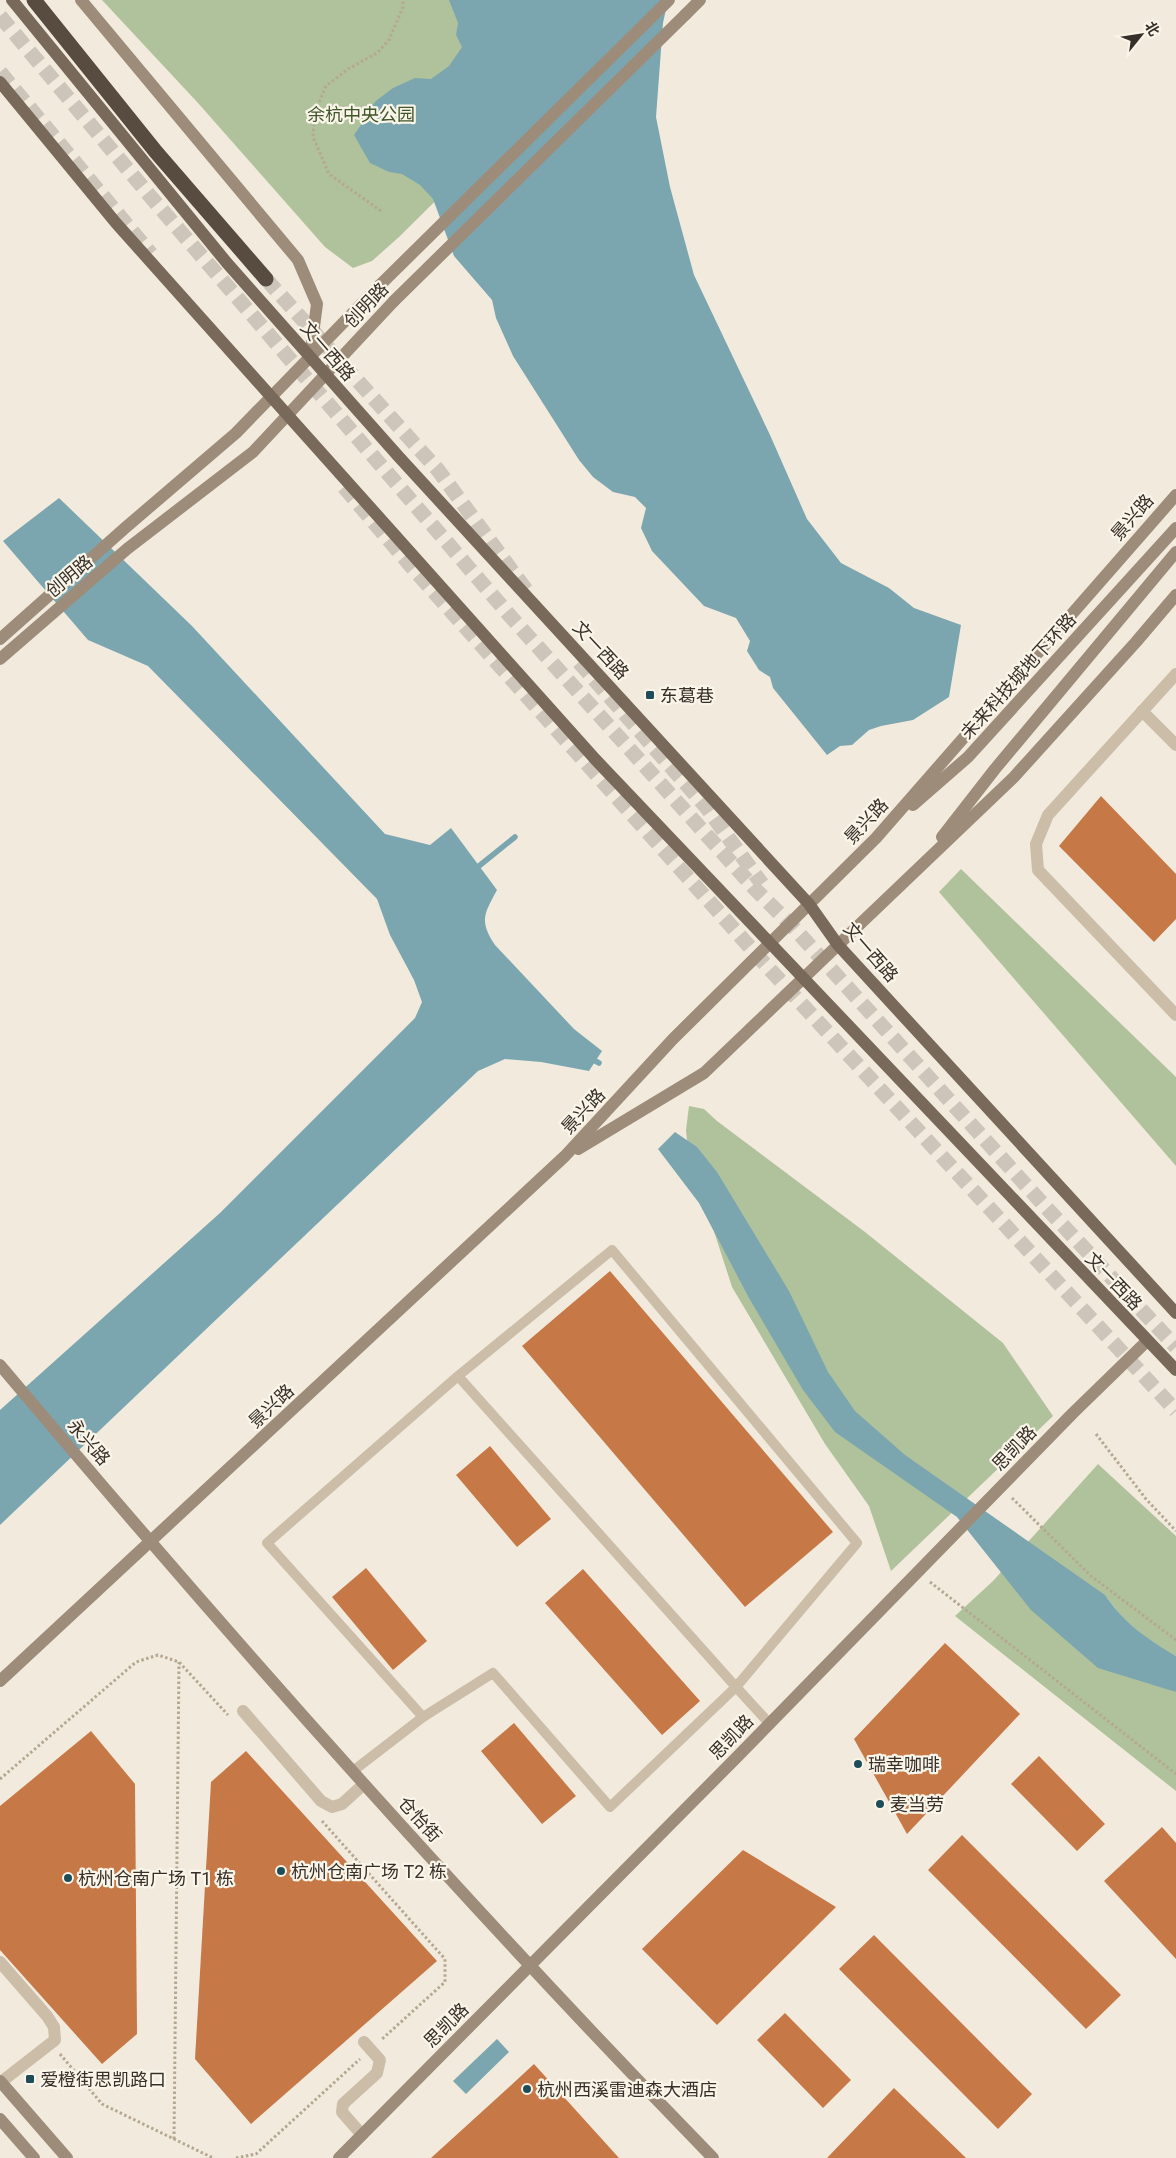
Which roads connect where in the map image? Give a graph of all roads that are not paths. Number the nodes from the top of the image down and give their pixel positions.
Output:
1 (12, 0) edge
2 (34, 0) edge
3 (81, 0) edge
4 (669, 0) edge
5 (700, 0) edge
6 (0, 82) edge
7 (266, 279) tunnel mouth
8 (310, 357) junction
9 (325, 374) junction
10 (271, 397) junction
11 (287, 415) junction
12 (1176, 495) edge
13 (1176, 528) edge
14 (1176, 552) edge
15 (1176, 595) edge
16 (0, 639) edge
17 (0, 659) edge
18 (1176, 674) edge
19 (1142, 711) junction
20 (1176, 745) edge
21 (876, 838) junction
22 (916, 871) junction
23 (809, 904) junction
24 (770, 944) junction
25 (838, 945) junction
26 (803, 979) junction
27 (1176, 1015) edge
28 (565, 1156) junction
29 (1176, 1313) edge
30 (1147, 1341) junction
31 (0, 1365) edge
32 (1176, 1370) edge
33 (458, 1376) junction
34 (150, 1542) junction
35 (0, 1681) edge
36 (736, 1687) junction
37 (243, 1711) dead end
38 (423, 1717) junction
39 (769, 1723) junction
40 (353, 1771) junction
41 (364, 1784) junction
42 (0, 1962) edge
43 (530, 1965) junction
44 (367, 2046) road end
45 (1, 2081) edge
46 (0, 2119) edge
47 (362, 2135) junction
48 (34, 2158) edge
49 (67, 2158) edge
50 (339, 2158) edge
51 (713, 2158) edge

1 - 8 main road, 文一西路
2 - 7 highway
3 - 8 street
4 - 8 street, 创明路, bridge
5 - 9 street, 创明路, bridge
6 - 10 main road, 文一西路
8 - 9 main road, 文一西路
8 - 10 street, 创明路
9 - 11 street, 创明路
9 - 23 main road, 文一西路
10 - 11 main road, 文一西路
10 - 16 street, 创明路
11 - 17 street, 创明路
11 - 24 main road, 文一西路
12 - 21 street, 景兴路
13 - 21 street, 未来科技城地下环路
14 - 22 street
15 - 22 street, 景兴路
18 - 19 street
19 - 20 street
19 - 27 street
21 - 23 street, 景兴路
22 - 25 street, 景兴路
23 - 24 street, 景兴路
23 - 25 main road, 文一西路
24 - 26 main road, 文一西路
24 - 28 street, 景兴路
25 - 26 street, 景兴路
25 - 29 main road, 文一西路
26 - 28 street, 景兴路
26 - 30 main road, 文一西路
28 - 34 street, 景兴路
30 - 32 main road, 文一西路
30 - 39 street, 思凯路
31 - 34 street, 永兴路
33 - 36 lane
33 - 36 lane
33 - 38 lane
34 - 35 street, 景兴路
34 - 40 street, 仓怡街
36 - 38 lane
36 - 39 lane
37 - 41 street
38 - 40 lane
39 - 43 street, 思凯路
40 - 41 street, 仓怡街
41 - 43 street, 仓怡街
42 - 45 street
43 - 47 street, 思凯路
43 - 51 street, 仓怡街
44 - 47 street
45 - 49 street
46 - 48 street
47 - 50 street, 思凯路

